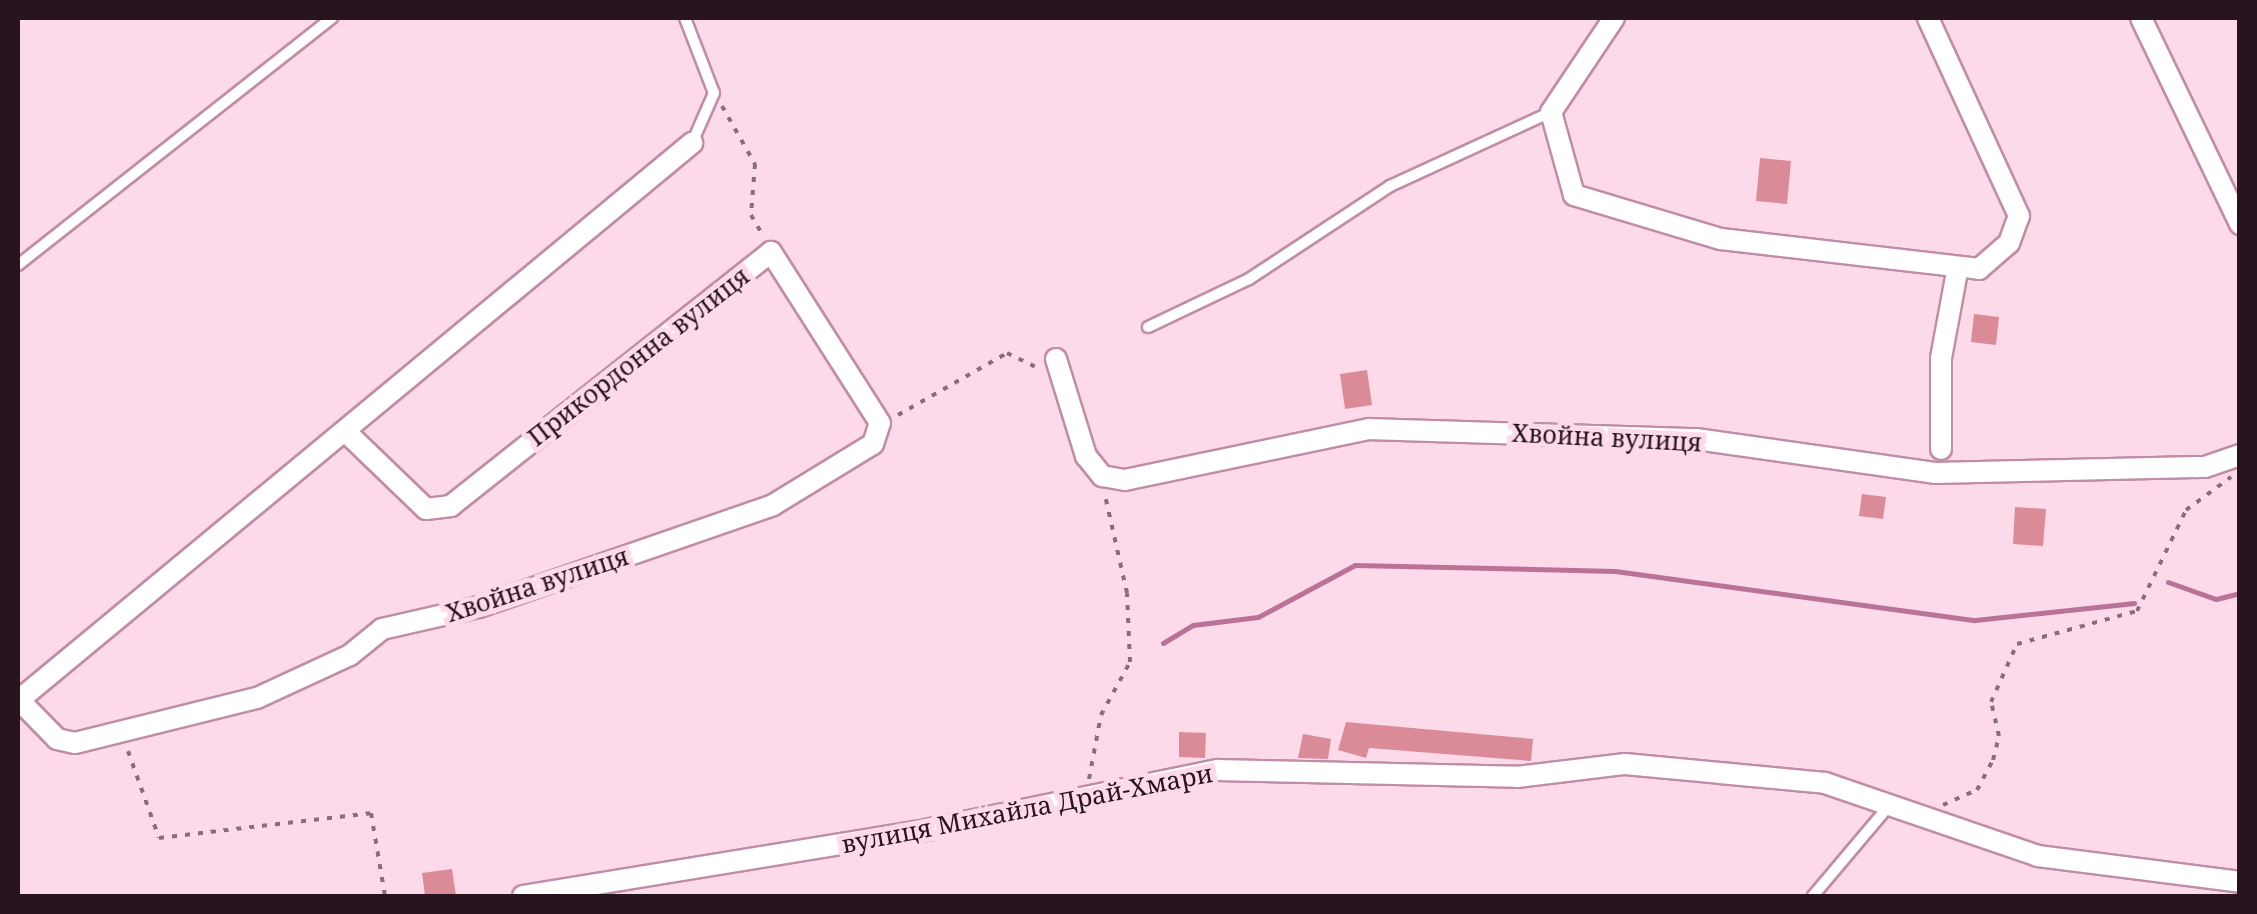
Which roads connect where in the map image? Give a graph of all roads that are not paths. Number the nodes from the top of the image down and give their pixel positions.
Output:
1 (332, 18) edge
2 (685, 18) edge
3 (1614, 18) edge
4 (1928, 18) edge
5 (2141, 18) edge
6 (1550, 112) junction
7 (692, 143) joint
8 (2240, 224) edge
9 (18, 264) edge
10 (1957, 272) junction
11 (1148, 327) dead end
12 (1056, 359) dead end
13 (880, 423) joint
14 (350, 435) junction
15 (1941, 449) dead end
16 (2237, 462) edge
17 (18, 699) edge
18 (1888, 808) junction
19 (2240, 882) edge
20 (523, 896) edge
21 (1813, 896) edge

1 - 9 lane
2 - 7 lane
3 - 6 street
4 - 10 street
5 - 8 street
6 - 10 street
6 - 11 lane
7 - 14 street
10 - 15 street
12 - 16 street, Хвойна вулиця
13 - 14 street, Прикордонна вулиця
13 - 17 street, Хвойна вулиця
14 - 17 street
18 - 19 street, вулиця Михайла Драй-Хмари
18 - 20 street, вулиця Михайла Драй-Хмари
18 - 21 lane

